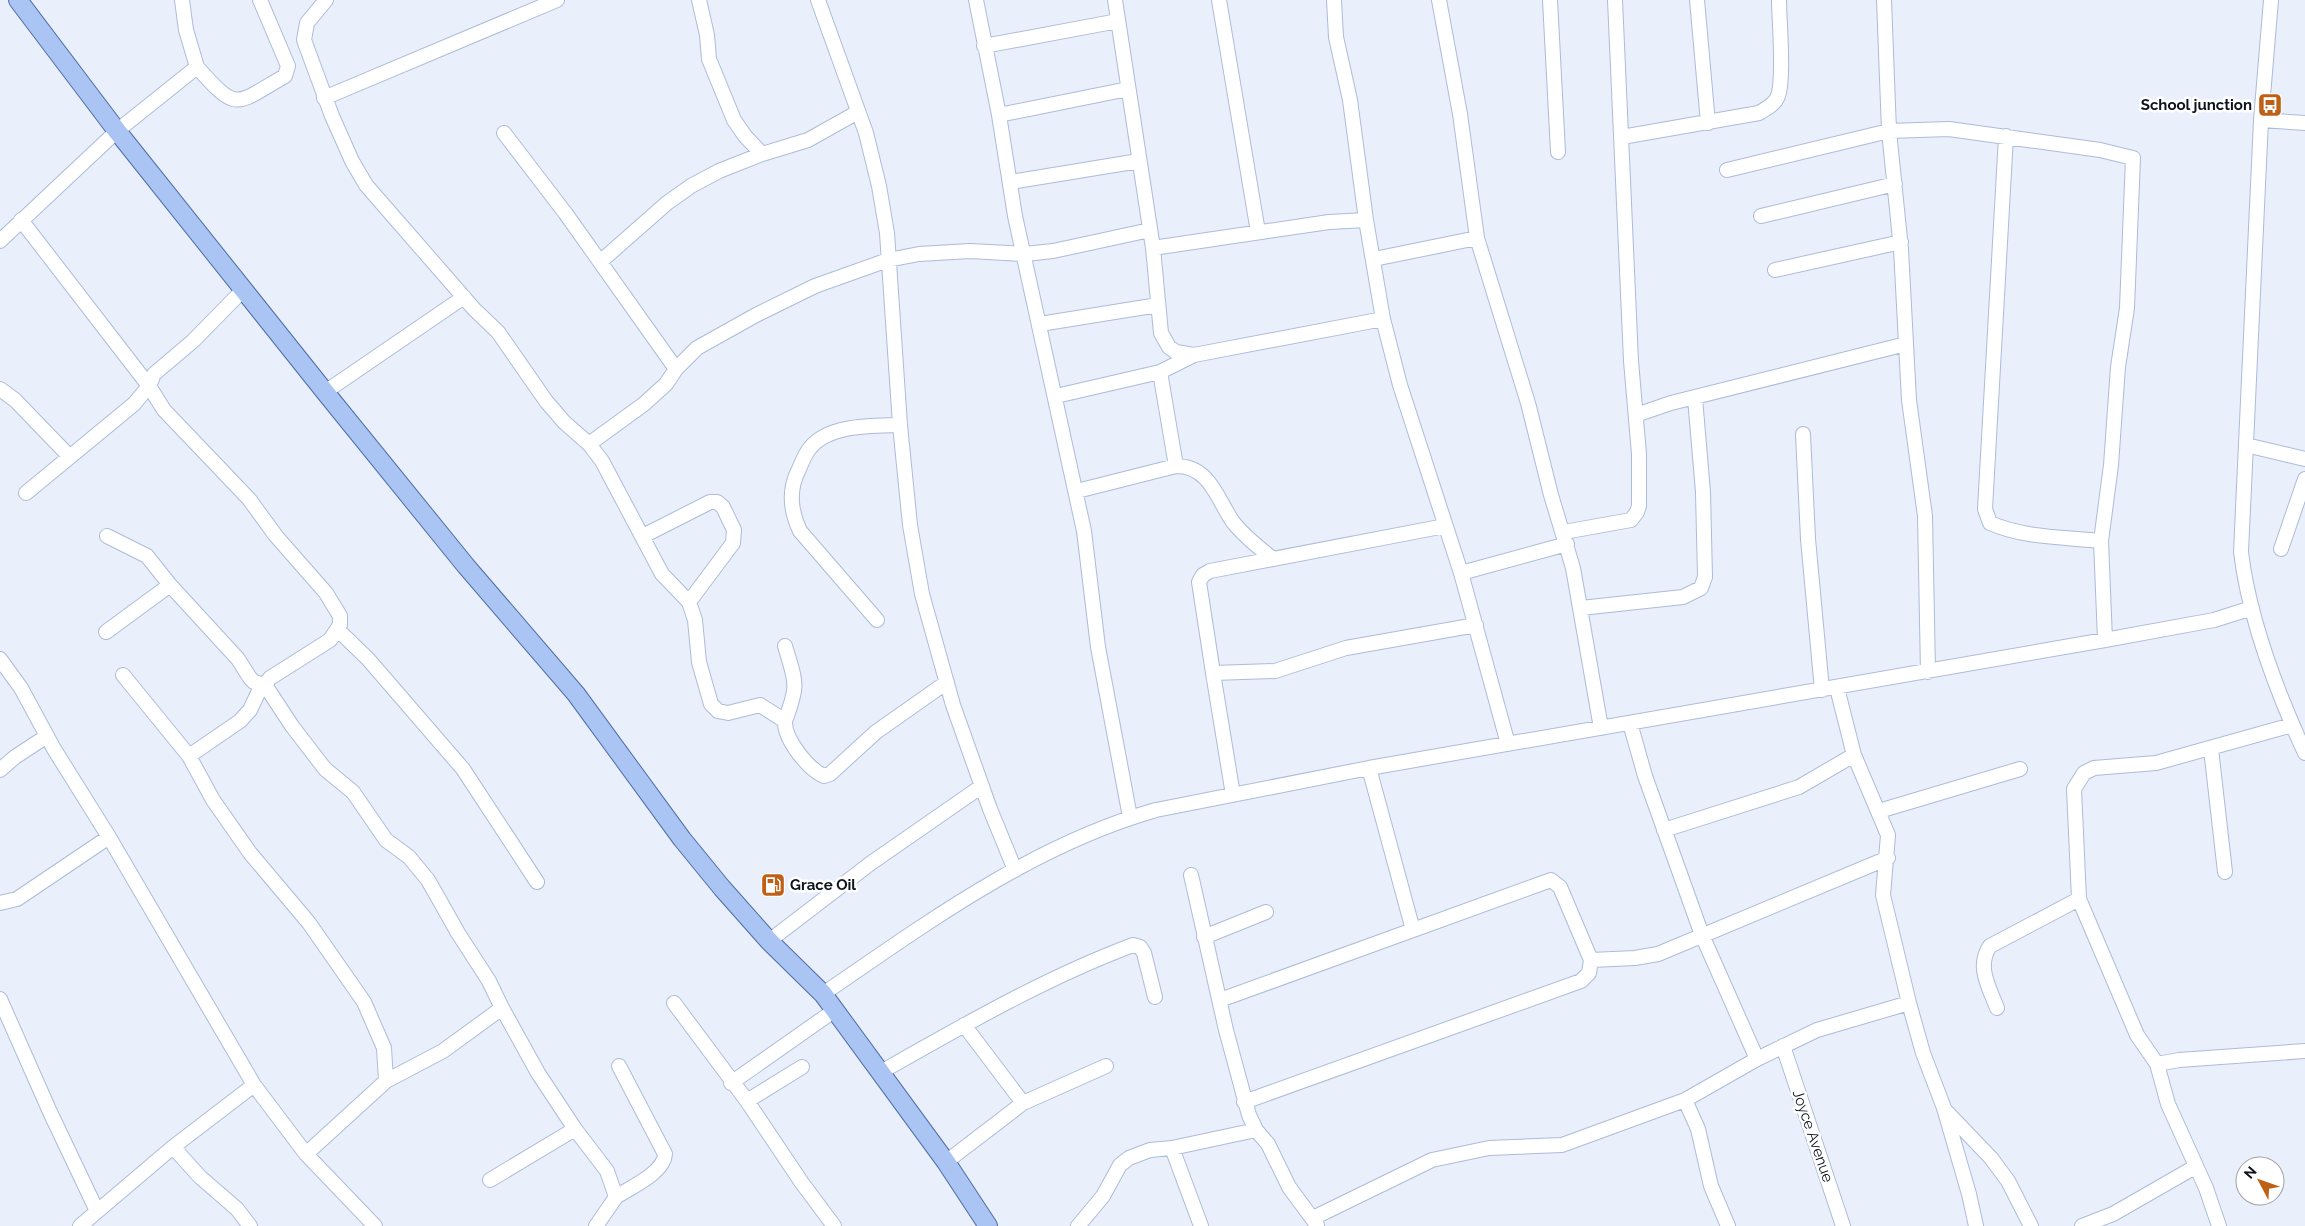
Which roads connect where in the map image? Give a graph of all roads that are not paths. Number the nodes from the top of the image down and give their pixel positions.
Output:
1 (18, 0) edge
2 (182, 0) edge
3 (260, 0) edge
4 (326, 0) edge
5 (557, 0) edge
6 (699, 0) edge
7 (818, 0) edge
8 (976, 0) edge
9 (1115, 0) edge
10 (1219, 0) edge
11 (1334, 0) edge
12 (1439, 0) edge
13 (1550, 0) edge
14 (1615, 0) edge
15 (1697, 0) edge
16 (1778, 0) edge
17 (1884, 0) edge
18 (2271, 0) edge
19 (1118, 21) junction
20 (984, 46) junction
21 (197, 67) junction
22 (1128, 89) junction
23 (324, 98) junction
24 (858, 112) junction
25 (999, 115) junction
26 (2261, 120) junction
27 (1708, 123) junction
28 (2305, 123) edge
29 (117, 131) junction
30 (1890, 131) junction
31 (504, 133) dead end
32 (1622, 136) junction
33 (2006, 136) junction
34 (1558, 152) dead end
35 (762, 154) junction
36 (1139, 161) junction
37 (1727, 170) dead end
38 (1011, 182) junction
39 (1895, 184) junction
40 (1762, 216) dead end
41 (21, 220) junction
42 (1366, 220) junction
43 (1150, 230) junction
44 (1258, 232) junction
45 (1477, 238) junction
46 (0, 240) edge
47 (1901, 242) junction
48 (1153, 248) junction
49 (1025, 254) junction
50 (1374, 259) junction
51 (888, 260) junction
52 (600, 262) junction
53 (1775, 270) dead end
54 (243, 290) junction
55 (464, 297) junction
56 (1158, 305) junction
57 (1383, 318) junction
58 (1040, 324) junction
59 (1906, 344) junction
60 (1194, 356) junction
61 (676, 369) junction
62 (1160, 372) junction
63 (150, 386) junction
64 (0, 390) edge
65 (324, 392) junction
66 (1056, 396) junction
67 (1695, 398) junction
68 (1636, 415) junction
69 (900, 425) junction
70 (1803, 434) dead end
71 (589, 444) junction
72 (2246, 445) junction
73 (70, 458) junction
74 (2305, 460) edge
75 (1176, 466) junction
76 (2305, 479) edge
77 (1076, 491) junction
78 (26, 493) dead end
79 (1445, 526) junction
80 (107, 536) dead end
81 (643, 536) junction
82 (1565, 538) junction
83 (2101, 541) junction
84 (2281, 549) dead end
85 (1273, 559) junction
86 (1461, 573) junction
87 (170, 585) junction
88 (689, 602) junction
89 (1581, 608) junction
90 (2252, 608) junction
91 (877, 620) dead end
92 (1476, 625) junction
93 (338, 630) junction
94 (106, 632) dead end
95 (2105, 640) junction
96 (785, 646) dead end
97 (0, 659) edge
98 (1928, 672) junction
99 (1213, 673) junction
100 (124, 675) dead end
101 (947, 682) junction
102 (264, 685) junction
103 (1837, 688) junction
104 (1822, 690) junction
105 (785, 721) junction
106 (1630, 723) junction
107 (2292, 725) junction
108 (1601, 728) junction
109 (47, 736) junction
110 (1508, 744) junction
111 (2211, 749) junction
112 (2305, 754) edge
113 (1854, 755) junction
114 (189, 756) junction
115 (1369, 768) junction
116 (2020, 769) dead end
117 (0, 770) edge
118 (982, 786) junction
119 (1233, 794) junction
120 (1879, 811) junction
121 (1130, 817) junction
122 (1664, 830) junction
123 (109, 838) junction
124 (1888, 858) junction
125 (1015, 870) junction
126 (2225, 872) dead end
127 (1190, 875) dead end
128 (538, 882) dead end
129 (2079, 899) junction
130 (0, 903) edge
131 (1266, 912) dead end
132 (1413, 930) junction
133 (1702, 935) junction
134 (1204, 937) junction
135 (769, 941) junction
136 (1591, 960) junction
137 (823, 994) junction
138 (1155, 997) dead end
139 (0, 999) edge
140 (1220, 1000) junction
141 (674, 1003) dead end
142 (1909, 1003) junction
143 (502, 1008) junction
144 (1996, 1008) dead end
145 (835, 1010) junction
146 (964, 1025) junction
147 (1783, 1046) junction
148 (2305, 1051) edge
149 (1757, 1059) junction
150 (2157, 1064) junction
151 (619, 1066) dead end
152 (1106, 1066) dead end
153 (802, 1067) dead end
154 (881, 1072) junction
155 (386, 1081) junction
156 (732, 1083) junction
157 (254, 1085) junction
158 (1685, 1100) junction
159 (747, 1101) junction
160 (1244, 1102) junction
161 (1023, 1103) junction
162 (1944, 1108) junction
163 (575, 1129) junction
164 (1256, 1130) junction
165 (173, 1147) junction
166 (1172, 1148) junction
167 (306, 1154) junction
168 (946, 1162) junction
169 (2195, 1167) junction
170 (490, 1180) dead end
171 (616, 1197) junction
172 (97, 1211) junction
173 (2114, 1220) edge
174 (1315, 1222) edge
175 (80, 1226) edge
176 (250, 1226) edge
177 (376, 1226) edge
178 (596, 1226) edge
179 (834, 1226) edge
180 (988, 1226) edge
181 (1078, 1226) edge
182 (1201, 1226) edge
183 (1728, 1226) edge
184 (1844, 1226) edge
185 (1976, 1226) edge
186 (2031, 1226) edge
187 (2082, 1226) edge
188 (2219, 1226) edge

1 - 29 main road
2 - 21 street
3 - 21 street
4 - 23 street
5 - 23 street
6 - 35 street
7 - 24 street
8 - 20 street
9 - 19 street
10 - 44 street
11 - 42 street
12 - 45 street
13 - 34 street
14 - 32 street
15 - 27 street
16 - 27 street
17 - 30 street
18 - 26 street
19 - 20 street
19 - 22 street
20 - 25 street
21 - 29 street
22 - 25 street
22 - 36 street
23 - 55 street
24 - 35 street
24 - 51 street
25 - 38 street
26 - 28 street
26 - 72 street
27 - 32 street
29 - 41 street
29 - 54 main road
30 - 33 street
30 - 37 street
30 - 39 street
31 - 52 street
32 - 68 street
33 - 83 street
33 - 83 street
35 - 52 street
36 - 38 street
36 - 43 street
38 - 49 street
39 - 40 street
39 - 47 street
41 - 46 street
41 - 63 street
42 - 44 street
42 - 50 street
43 - 48 street
43 - 49 street
44 - 48 street
45 - 50 street
45 - 82 street
47 - 53 street
47 - 59 street
48 - 56 street
49 - 51 street
49 - 58 street
50 - 57 street
51 - 61 street
51 - 69 street
52 - 61 street
54 - 63 street
54 - 65 main road
55 - 65 street
55 - 71 street
56 - 58 street
56 - 60 street
57 - 60 street
57 - 79 street
58 - 66 street
59 - 67 street
59 - 98 street
60 - 62 street
61 - 71 street
62 - 66 street
62 - 75 street
63 - 73 street
63 - 93 street
64 - 73 street
65 - 135 main road
66 - 77 street
67 - 68 street
67 - 89 street
68 - 82 street
69 - 91 street
69 - 101 street
70 - 104 street
71 - 81 street
72 - 74 street
72 - 90 street
73 - 78 street
75 - 77 street
75 - 85 street
76 - 84 street
77 - 121 street
79 - 85 street
79 - 86 street
80 - 87 street
81 - 88 street
81 - 88 street
82 - 86 street
82 - 89 street
83 - 95 street
85 - 99 street
86 - 92 street
87 - 94 street
87 - 102 street
88 - 105 street
89 - 108 street
90 - 95 street
90 - 107 street
92 - 99 street
92 - 110 street
93 - 102 street
93 - 128 street
95 - 98 street
96 - 105 street
97 - 109 street
98 - 103 street
99 - 119 street
100 - 114 street
101 - 105 street
101 - 118 street
102 - 114 street
102 - 143 street
103 - 104 street
103 - 113 street
104 - 106 street
106 - 108 street
106 - 122 street
107 - 111 street
107 - 112 street
108 - 110 street
109 - 117 street
109 - 123 street
110 - 115 street
111 - 126 street
111 - 129 street
113 - 120 street
113 - 122 street
114 - 155 street
115 - 119 street
115 - 132 street
116 - 120 street
118 - 125 street
118 - 135 street
119 - 121 street
120 - 124 street
121 - 125 street
122 - 133 street
123 - 130 street
123 - 157 street
124 - 133 street
124 - 142 street
125 - 137 street
127 - 134 street
129 - 144 street
129 - 150 street
131 - 134 street
132 - 136 street
132 - 140 street
133 - 136 street
133 - 149 street
134 - 140 street
135 - 137 main road
136 - 160 street
137 - 145 main road
138 - 146 street
139 - 172 street
140 - 160 street
141 - 156 street
142 - 147 street
142 - 162 street
143 - 155 street
143 - 163 street
145 - 154 main road
145 - 156 street
146 - 154 street
146 - 161 street
147 - 149 street
147 - 184 street, Joyce Avenue
148 - 150 street
149 - 158 street
150 - 169 street
151 - 171 street
152 - 161 street
153 - 159 street
154 - 168 main road
155 - 167 street
156 - 159 street
157 - 165 street
157 - 167 street
158 - 174 street
158 - 183 street
159 - 179 street
160 - 164 street
161 - 168 street
162 - 185 street
162 - 186 street
163 - 170 street
163 - 171 street
164 - 166 street
164 - 174 street
165 - 172 street
165 - 176 street
166 - 181 street
166 - 182 street
167 - 177 street
168 - 180 main road
169 - 173 street
169 - 188 street
171 - 178 street
172 - 175 street
173 - 187 street

